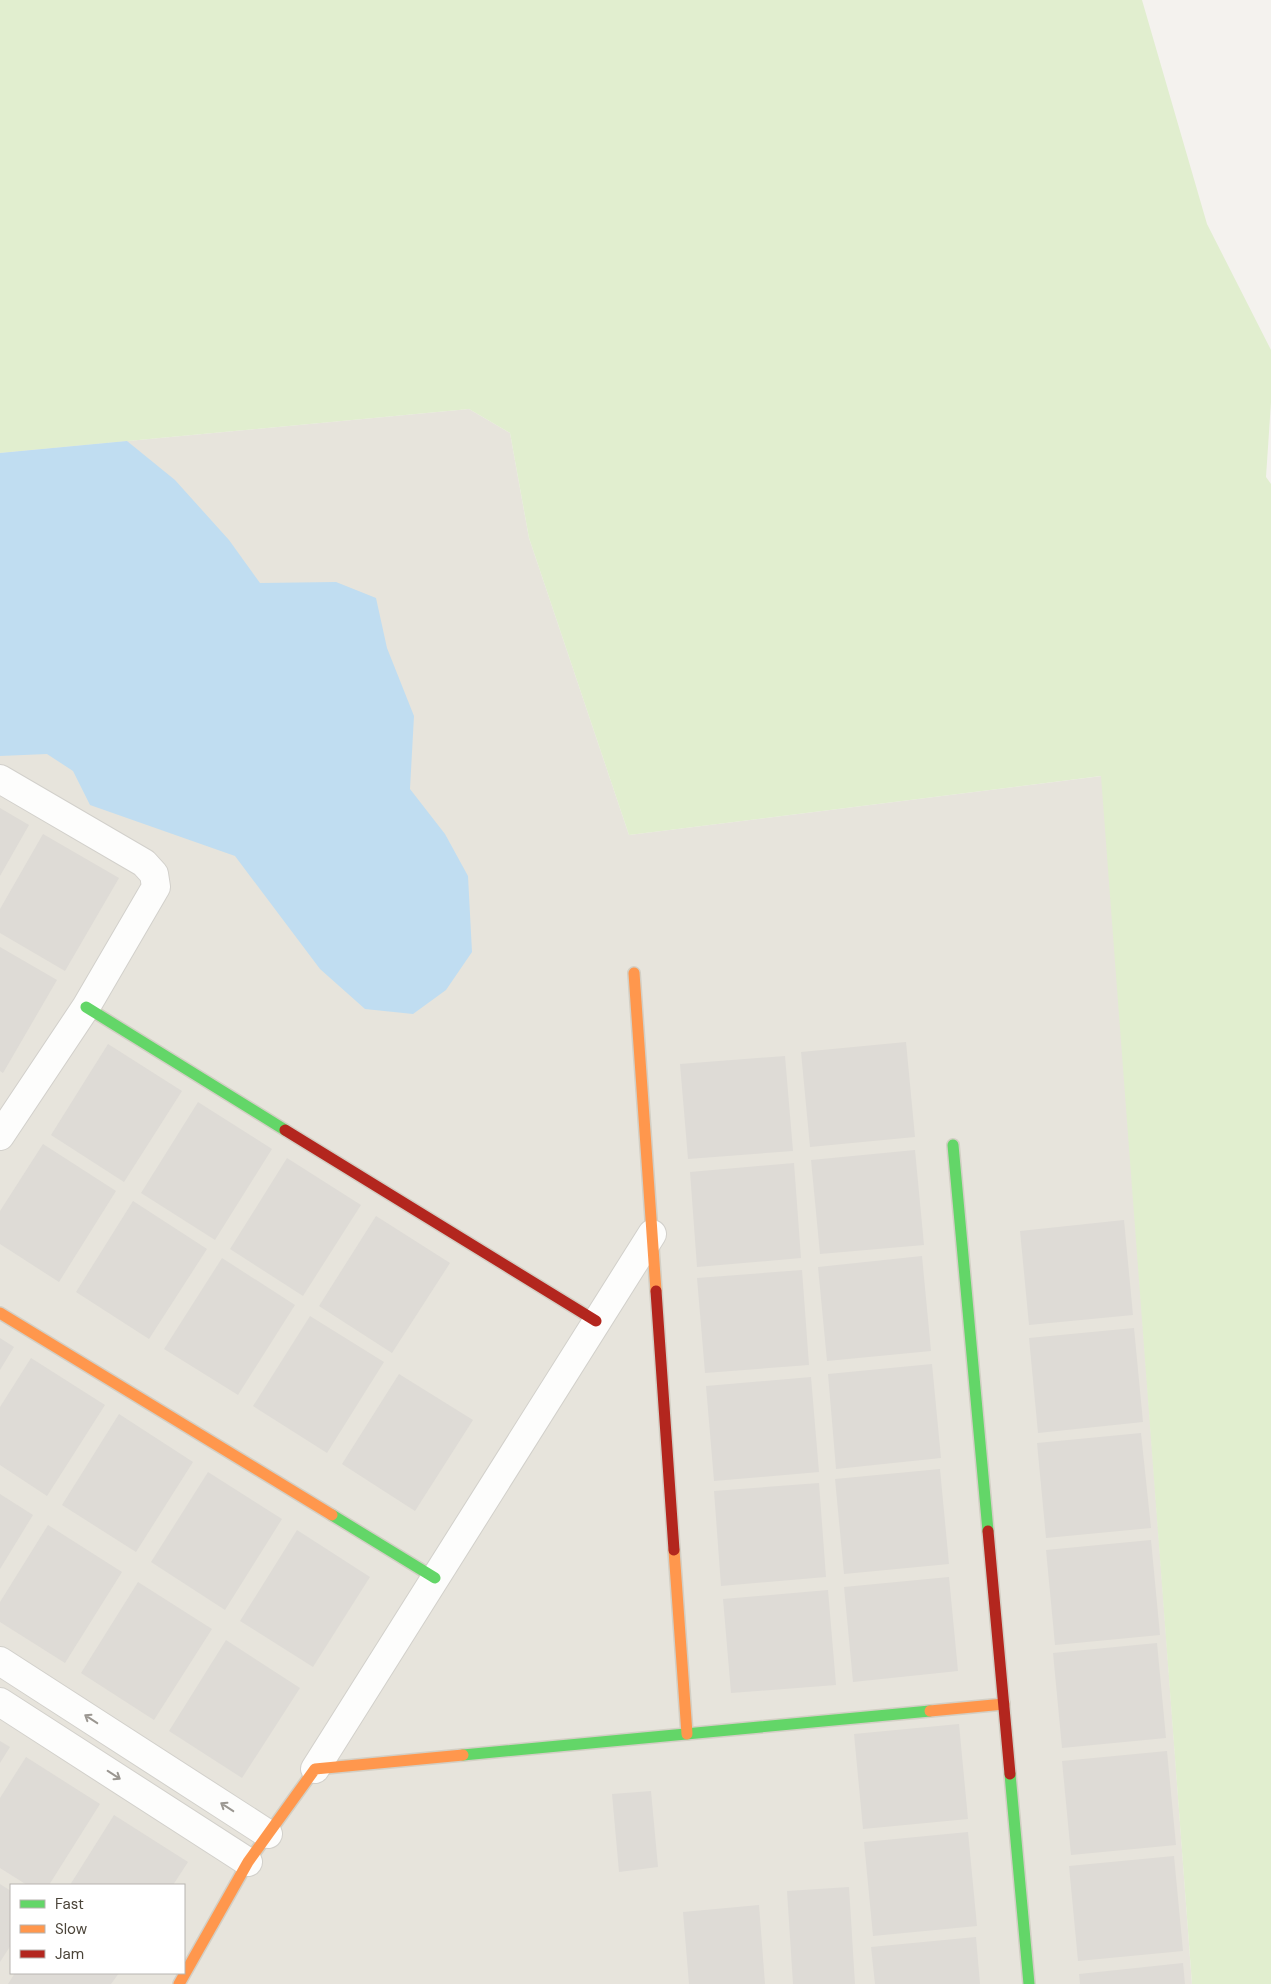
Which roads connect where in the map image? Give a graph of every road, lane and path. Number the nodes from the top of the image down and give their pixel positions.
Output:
1 (0, 779) edge
2 (634, 973) dead end
3 (86, 1007) junction
4 (1, 1131) edge
5 (954, 1145) dead end
6 (652, 1234) junction
7 (0, 1314) edge
8 (596, 1321) junction
9 (434, 1578) junction
10 (0, 1661) edge
11 (0, 1702) edge
12 (1004, 1704) junction
13 (687, 1734) junction
14 (315, 1768) junction
15 (268, 1834) junction
16 (248, 1862) junction
17 (185, 1973) edge
18 (1029, 1984) edge

1 - 3 street
2 - 6 street
3 - 4 street
3 - 8 street
5 - 12 street
6 - 8 street
6 - 13 street
7 - 9 street
8 - 9 street
9 - 14 street
15 -> 10 street
11 -> 16 street
12 - 13 street
12 - 18 street
13 - 14 street
14 - 15 street
15 - 16 street
16 - 17 street

